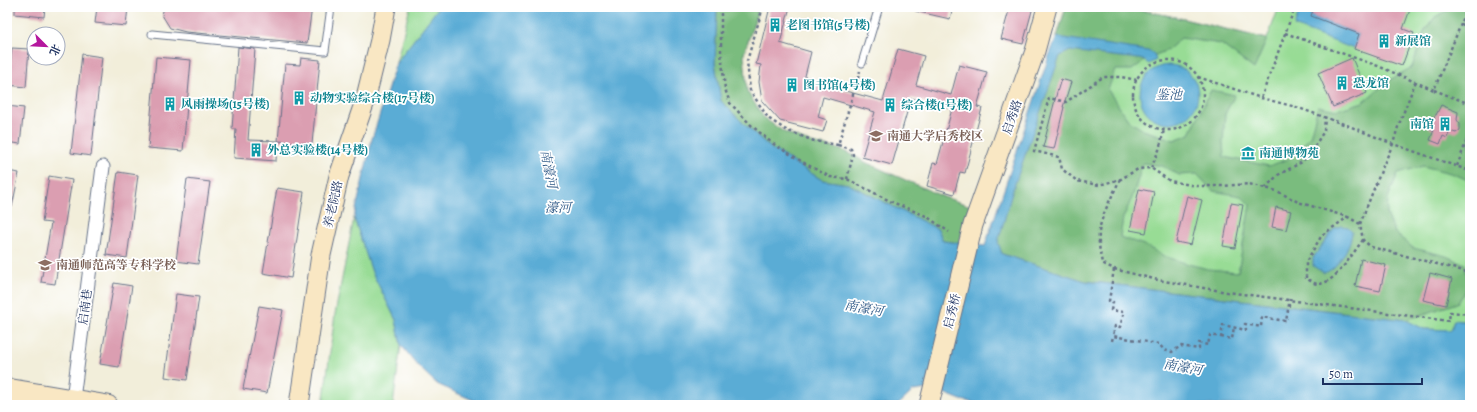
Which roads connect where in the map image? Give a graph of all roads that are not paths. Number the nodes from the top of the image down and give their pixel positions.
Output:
1 (331, 7) edge
2 (386, 7) edge
3 (879, 7) edge
4 (1047, 7) edge
5 (152, 34) dead end
6 (862, 63) road end
7 (103, 167) dead end
8 (973, 225) joint
9 (7, 388) edge
10 (73, 399) junction
11 (930, 401) edge
12 (7, 402) edge
13 (25, 405) edge
14 (108, 405) edge
15 (299, 405) edge

1 - 5 lane
2 - 15 street, 养老院路
3 - 6 lane
4 - 8 street, 启秀路
7 - 10 street, 启南巷
8 - 11 street, 启秀桥
9 - 10 street
10 - 14 street
12 - 13 street

